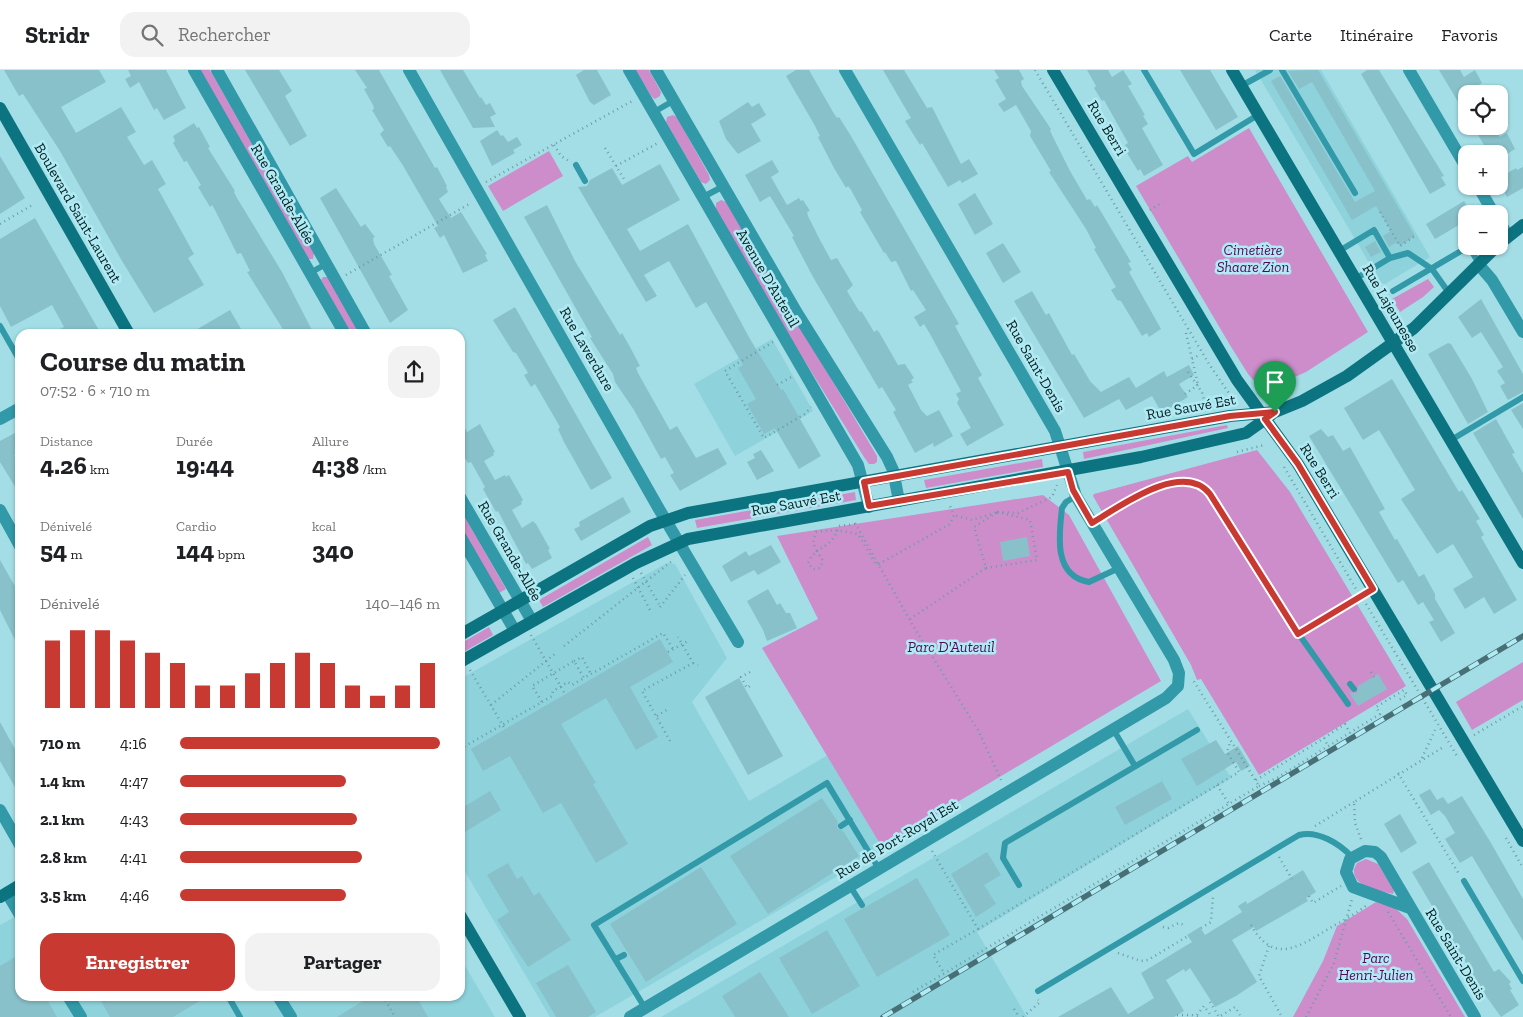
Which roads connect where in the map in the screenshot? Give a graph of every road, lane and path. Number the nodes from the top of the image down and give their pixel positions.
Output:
1 (194, 70) edge
2 (216, 70) edge
3 (410, 70) edge
4 (629, 70) edge
5 (656, 70) edge
6 (844, 70) edge
7 (1035, 70) edge
8 (1054, 70) edge
9 (1144, 70) edge
10 (1232, 70) edge
11 (1270, 70) edge
12 (1282, 70) edge
13 (1409, 70) edge
14 (1241, 86) junction
15 (635, 99) dead end
16 (673, 101) junction
17 (0, 108) edge
18 (654, 112) junction
19 (1258, 115) junction
20 (660, 142) dead end
21 (554, 144) junction
22 (605, 148) dead end
23 (1458, 153) edge
24 (574, 164) joint
25 (616, 166) junction
26 (624, 179) dead end
27 (585, 181) dead end
28 (485, 182) dead end
29 (722, 186) junction
30 (1355, 193) dead end
31 (703, 197) junction
32 (473, 202) dead end
33 (1164, 202) dead end
34 (34, 204) dead end
35 (1148, 211) dead end
36 (1380, 212) dead end
37 (0, 224) edge
38 (1523, 225) edge
39 (1508, 235) edge
40 (1415, 236) dead end
41 (1339, 251) junction
42 (1458, 255) edge
43 (1475, 255) edge
44 (1488, 255) edge
45 (1390, 258) junction
46 (326, 264) junction
47 (1479, 265) junction
48 (1432, 269) junction
49 (310, 273) junction
50 (346, 274) dead end
51 (1355, 279) junction
52 (1393, 291) dead end
53 (1450, 294) junction
54 (0, 326) edge
55 (126, 329) edge
56 (342, 329) edge
57 (363, 329) edge
58 (1523, 332) edge
59 (1186, 333) dead end
60 (775, 341) dead end
61 (1393, 344) junction
62 (15, 352) edge
63 (1199, 355) dead end
64 (1192, 359) junction
65 (1188, 372) dead end
66 (1196, 374) junction
67 (794, 375) dead end
68 (1192, 376) junction
69 (777, 385) dead end
70 (1198, 386) junction
71 (1185, 394) dead end
72 (1228, 394) dead end
73 (1523, 397) edge
74 (812, 406) dead end
75 (1206, 408) dead end
76 (15, 411) edge
77 (1267, 415) junction
78 (0, 419) edge
79 (1266, 440) dead end
80 (1450, 440) junction
81 (1254, 443) dead end
82 (1264, 445) dead end
83 (1269, 445) dead end
84 (1255, 447) junction
85 (1062, 448) junction
86 (1237, 452) dead end
87 (1281, 462) dead end
88 (1068, 472) junction
89 (894, 477) junction
90 (864, 482) junction
91 (1056, 486) dead end
92 (1076, 496) junction
93 (899, 501) junction
94 (949, 504) dead end
95 (465, 506) edge
96 (869, 506) junction
97 (0, 510) edge
98 (998, 512) junction
99 (954, 514) junction
100 (666, 520) junction
101 (1092, 523) junction
102 (838, 531) junction
103 (15, 537) edge
104 (679, 543) junction
105 (465, 545) edge
106 (1519, 546) edge
107 (817, 551) junction
108 (672, 561) dead end
109 (1523, 563) edge
110 (879, 564) junction
111 (986, 568) junction
112 (1118, 568) junction
113 (641, 573) dead end
114 (683, 576) dead end
115 (632, 578) dead end
116 (645, 580) junction
117 (637, 587) junction
118 (1373, 589) junction
119 (1358, 591) dead end
120 (519, 600) junction
121 (1363, 600) dead end
122 (503, 610) junction
123 (650, 610) dead end
124 (910, 619) junction
125 (532, 622) junction
126 (515, 631) junction
127 (465, 632) edge
128 (1298, 634) junction
129 (531, 635) dead end
130 (678, 637) dead end
131 (688, 641) dead end
132 (738, 642) dead end
133 (682, 644) junction
134 (564, 646) dead end
135 (674, 649) junction
136 (668, 652) dead end
137 (556, 653) dead end
138 (546, 661) junction
139 (574, 661) junction
140 (693, 663) junction
141 (698, 665) dead end
142 (465, 666) edge
143 (750, 672) dead end
144 (1371, 672) dead end
145 (553, 673) junction
146 (592, 674) junction
147 (1374, 677) dead end
148 (584, 678) junction
149 (1193, 680) dead end
150 (753, 684) dead end
151 (560, 686) junction
152 (1178, 686) joint
153 (565, 694) dead end
154 (1397, 696) dead end
155 (542, 702) junction
156 (1348, 704) dead end
157 (491, 705) junction
158 (1523, 706) edge
159 (668, 709) dead end
160 (656, 716) junction
161 (502, 725) junction
162 (504, 729) dead end
163 (1113, 729) junction
164 (1197, 730) dead end
165 (1435, 730) dead end
166 (1350, 733) junction
167 (1473, 736) dead end
168 (1324, 738) junction
169 (670, 741) dead end
170 (1230, 742) junction
171 (465, 746) edge
172 (1328, 746) junction
173 (1444, 746) dead end
174 (1421, 759) junction
175 (1459, 760) dead end
176 (1135, 766) junction
177 (1398, 774) junction
178 (1256, 780) junction
179 (1002, 782) dead end
180 (1217, 785) junction
181 (1259, 786) junction
182 (1354, 802) junction
183 (1229, 804) junction
184 (2, 816) edge
185 (850, 820) junction
186 (841, 826) dead end
187 (1312, 827) dead end
188 (15, 837) edge
189 (1361, 839) dead end
190 (1523, 841) edge
191 (932, 850) dead end
192 (1352, 857) junction
193 (1284, 866) dead end
194 (879, 869) junction
195 (1292, 879) dead end
196 (1464, 881) joint
197 (1342, 885) dead end
198 (850, 886) junction
199 (1019, 886) dead end
200 (15, 888) edge
201 (4, 895) edge
202 (1353, 895) dead end
203 (1309, 896) dead end
204 (1214, 898) dead end
205 (862, 905) dead end
206 (1384, 905) dead end
207 (1367, 906) dead end
208 (1410, 908) junction
209 (15, 909) edge
210 (1347, 918) junction
211 (465, 924) edge
212 (1161, 924) dead end
213 (1184, 925) dead end
214 (1251, 925) dead end
215 (1201, 928) dead end
216 (978, 929) junction
217 (1188, 936) dead end
218 (1269, 946) junction
219 (1117, 953) dead end
220 (624, 954) dead end
221 (616, 959) junction
222 (944, 974) junction
223 (1523, 981) edge
224 (1038, 991) dead end
225 (913, 992) dead end
226 (71, 1001) edge
227 (231, 1001) edge
228 (281, 1001) edge
229 (386, 1001) edge
230 (1040, 1002) dead end
231 (1204, 1006) junction
232 (645, 1008) junction
233 (1014, 1008) dead end
234 (1177, 1015) dead end
235 (1240, 1015) dead end
236 (1198, 1016) edge
237 (80, 1017) edge
238 (240, 1017) edge
239 (291, 1017) edge
240 (395, 1017) edge
241 (520, 1017) edge
242 (630, 1017) edge
243 (1019, 1017) edge
244 (1023, 1017) edge
245 (1212, 1017) edge
246 (1282, 1017) edge
247 (1306, 1017) edge
248 (1451, 1017) edge
249 (1475, 1017) edge

1 - 49 street, Rue Grande-Allée
2 - 46 street, Rue Grande-Allée
3 - 100 street, Rue Laverdure
4 - 18 street, Avenue D'Auteuil
5 - 16 street, Avenue D'Auteuil
6 - 85 street, Rue Saint-Denis
7 - 72 path
8 - 77 main road, Rue Berri
9 - 19 lane
10 - 14 main road, Rue Lajeunesse
11 - 14 lane
12 - 30 lane
13 - 23 street
14 - 19 main road, Rue Lajeunesse
15 - 21 path
16 - 18 lane
16 - 29 street, Avenue D'Auteuil
17 - 55 main road, Boulevard Saint-Laurent
18 - 31 street, Avenue D'Auteuil
19 - 41 main road, Rue Lajeunesse
20 - 25 path
21 - 24 path
21 - 28 path
22 - 25 path
24 - 27 lane
25 - 26 path
29 - 31 lane
29 - 89 street, Avenue D'Auteuil
31 - 90 street, Avenue D'Auteuil
32 - 50 path
33 - 35 path
34 - 37 path
36 - 40 path
38 - 39 main road, Rue Sauvé Est
41 - 45 lane
41 - 51 main road, Rue Lajeunesse
42 - 48 lane
43 - 47 lane
44 - 47 main road, Rue Sauvé Est
45 - 48 lane
45 - 51 lane
46 - 49 lane
46 - 57 street, Rue Grande-Allée
47 - 53 main road, Rue Sauvé Est
47 - 58 street
48 - 52 lane
48 - 53 lane
49 - 56 street, Rue Grande-Allée
51 - 61 main road, Rue Lajeunesse
53 - 61 main road, Rue Sauvé Est
54 - 62 lane
59 - 64 path
60 - 74 path
61 - 77 main road, Rue Sauvé Est
61 - 80 main road, Rue Lajeunesse
63 - 64 path
64 - 66 path
65 - 68 path
66 - 68 path
66 - 70 path
67 - 69 path
68 - 70 path
70 - 71 path
70 - 75 path
73 - 80 lane
76 - 78 street
77 - 85 main road, Rue Sauvé Est
77 - 88 main road, Rue Sauvé Est
77 - 118 main road, Rue Berri
79 - 83 path
80 - 106 main road, Rue Lajeunesse
81 - 84 path
82 - 84 path
84 - 86 path
85 - 88 street, Rue Saint-Denis
85 - 89 main road, Rue Sauvé Est
87 - 119 path, Rue Berri
88 - 92 street, Rue Saint-Denis
88 - 93 main road, Rue Sauvé Est
89 - 90 main road, Rue Sauvé Est
89 - 93 street, Avenue D'Auteuil
90 - 96 street, Avenue D'Auteuil
90 - 100 main road, Rue Sauvé Est
91 - 98 path
92 - 101 street, Rue Saint-Denis
92 - 112 lane
93 - 96 main road, Rue Sauvé Est
94 - 99 path
95 - 120 street, Rue Grande-Allée
96 - 104 main road, Rue Sauvé Est
97 - 103 street
98 - 99 path
98 - 111 path
98 - 111 path
99 - 110 path
100 - 104 street, Rue Laverdure
100 - 120 main road, Rue Sauvé Est
101 - 112 street, Rue Saint-Denis
101 - 128 lane
102 - 107 path
102 - 107 path
102 - 110 path
102 - 110 path
104 - 125 main road, Rue Sauvé Est
104 - 132 street, Rue Laverdure
105 - 122 street
106 - 109 main road, Rue Lajeunesse
107 - 107 path
108 - 116 path
110 - 124 path
111 - 124 path
112 - 152 street, Rue Saint-Denis
113 - 116 path
114 - 116 path
115 - 117 path
116 - 117 path
117 - 123 path
117 - 134 path
118 - 128 lane
118 - 190 main road, Rue Berri
120 - 122 main road, Rue Sauvé Est
120 - 125 street, Rue Grande-Allée
121 - 175 path
122 - 126 street
122 - 127 main road, Rue Sauvé Est
124 - 179 path
125 - 126 main road, Rue Sauvé Est
126 - 142 main road, Rue Sauvé Est
128 - 156 lane
129 - 138 path
130 - 133 path
131 - 133 path
133 - 135 path
133 - 140 path
135 - 136 path
135 - 146 path
137 - 138 path
138 - 145 path
138 - 157 path
139 - 145 path
139 - 146 path
139 - 148 path
140 - 141 path
140 - 160 path
142 - 157 path
143 - 150 path
144 - 147 path
145 - 151 path
145 - 155 path
146 - 148 path
148 - 151 path
149 - 170 path
151 - 153 path
151 - 155 path
152 - 163 street, Rue de Port-Royal Est
154 - 166 path
155 - 161 path
157 - 161 path
158 - 167 path
159 - 160 path
160 - 169 path
161 - 162 path
161 - 171 path
163 - 176 lane
163 - 194 street, Rue de Port-Royal Est
164 - 176 lane
165 - 174 path
166 - 168 path
166 - 172 path
168 - 172 path
168 - 178 path
170 - 178 path
170 - 180 path
172 - 181 path
173 - 174 path
174 - 177 path
176 - 199 lane
177 - 182 path
177 - 196 path
178 - 181 path
180 - 183 path
180 - 216 path
181 - 183 path
182 - 187 path
182 - 189 path
183 - 222 path
184 - 188 street
185 - 186 lane
185 - 194 lane
185 - 221 lane
191 - 216 path
192 - 208 street, Rue Saint-Denis
192 - 208 street, Rue Saint-Denis
192 - 224 lane
193 - 195 path
194 - 198 street, Rue de Port-Royal Est
196 - 223 lane
197 - 203 path
198 - 205 lane
198 - 232 street, Rue de Port-Royal Est
200 - 201 main road
201 - 209 street
202 - 210 path
204 - 215 path
206 - 248 path
207 - 210 path
208 - 249 street, Rue Saint-Denis
210 - 218 path
210 - 247 path
211 - 241 main road
212 - 213 path
214 - 218 path
216 - 222 path
217 - 219 path
218 - 246 path
220 - 221 lane
221 - 232 lane
222 - 225 path
226 - 237 street
227 - 238 lane
228 - 239 street
229 - 240 path
230 - 244 path
231 - 235 path
231 - 236 path
231 - 245 path
232 - 242 street, Rue de Port-Royal Est
233 - 243 path
234 - 236 path

